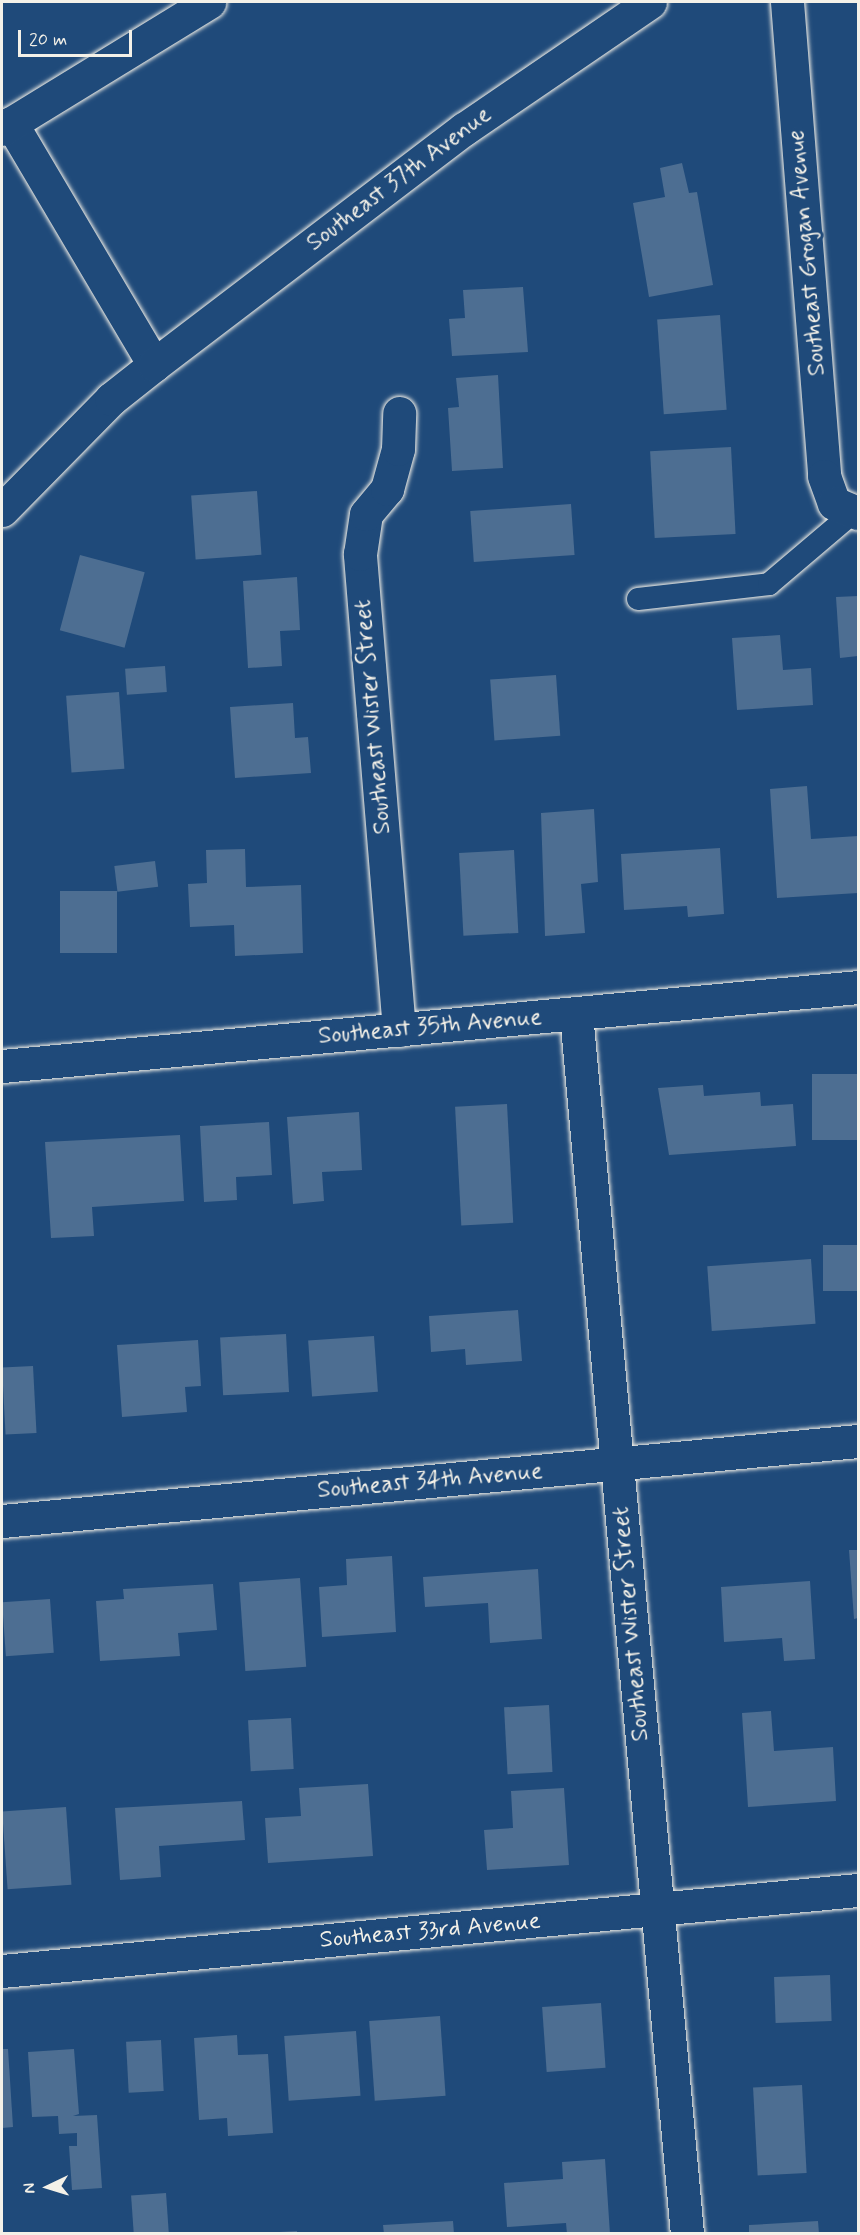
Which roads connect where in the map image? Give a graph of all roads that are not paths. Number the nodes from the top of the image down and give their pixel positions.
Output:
1 (209, 2) edge
2 (650, 2) edge
3 (787, 2) edge
4 (5, 119) edge
5 (154, 365) junction
6 (399, 413) dead end
7 (849, 509) edge
8 (2, 510) edge
9 (638, 599) dead end
10 (858, 987) edge
11 (576, 1014) junction
12 (399, 1030) junction
13 (2, 1066) edge
14 (858, 1441) edge
15 (617, 1463) junction
16 (2, 1521) edge
17 (858, 1890) edge
18 (655, 1910) junction
19 (2, 1971) edge
20 (687, 2234) edge

1 - 4 main road
2 - 5 main road, Southeast 37th Avenue
3 - 7 main road, Southeast Grogan Avenue
4 - 5 main road
5 - 8 main road, Southeast 37th Avenue
6 - 12 main road, Southeast Wister Street
7 - 9 lane
10 - 11 main road, Southeast 35th Avenue
11 - 12 main road, Southeast 35th Avenue
11 - 15 main road, Southeast Wister Street
12 - 13 main road, Southeast 35th Avenue
14 - 15 main road, Southeast 34th Avenue
15 - 16 main road, Southeast 34th Avenue
15 - 18 main road, Southeast Wister Street
17 - 18 main road, Southeast 33rd Avenue
18 - 19 main road, Southeast 33rd Avenue
18 - 20 main road, Southeast Wister Street

